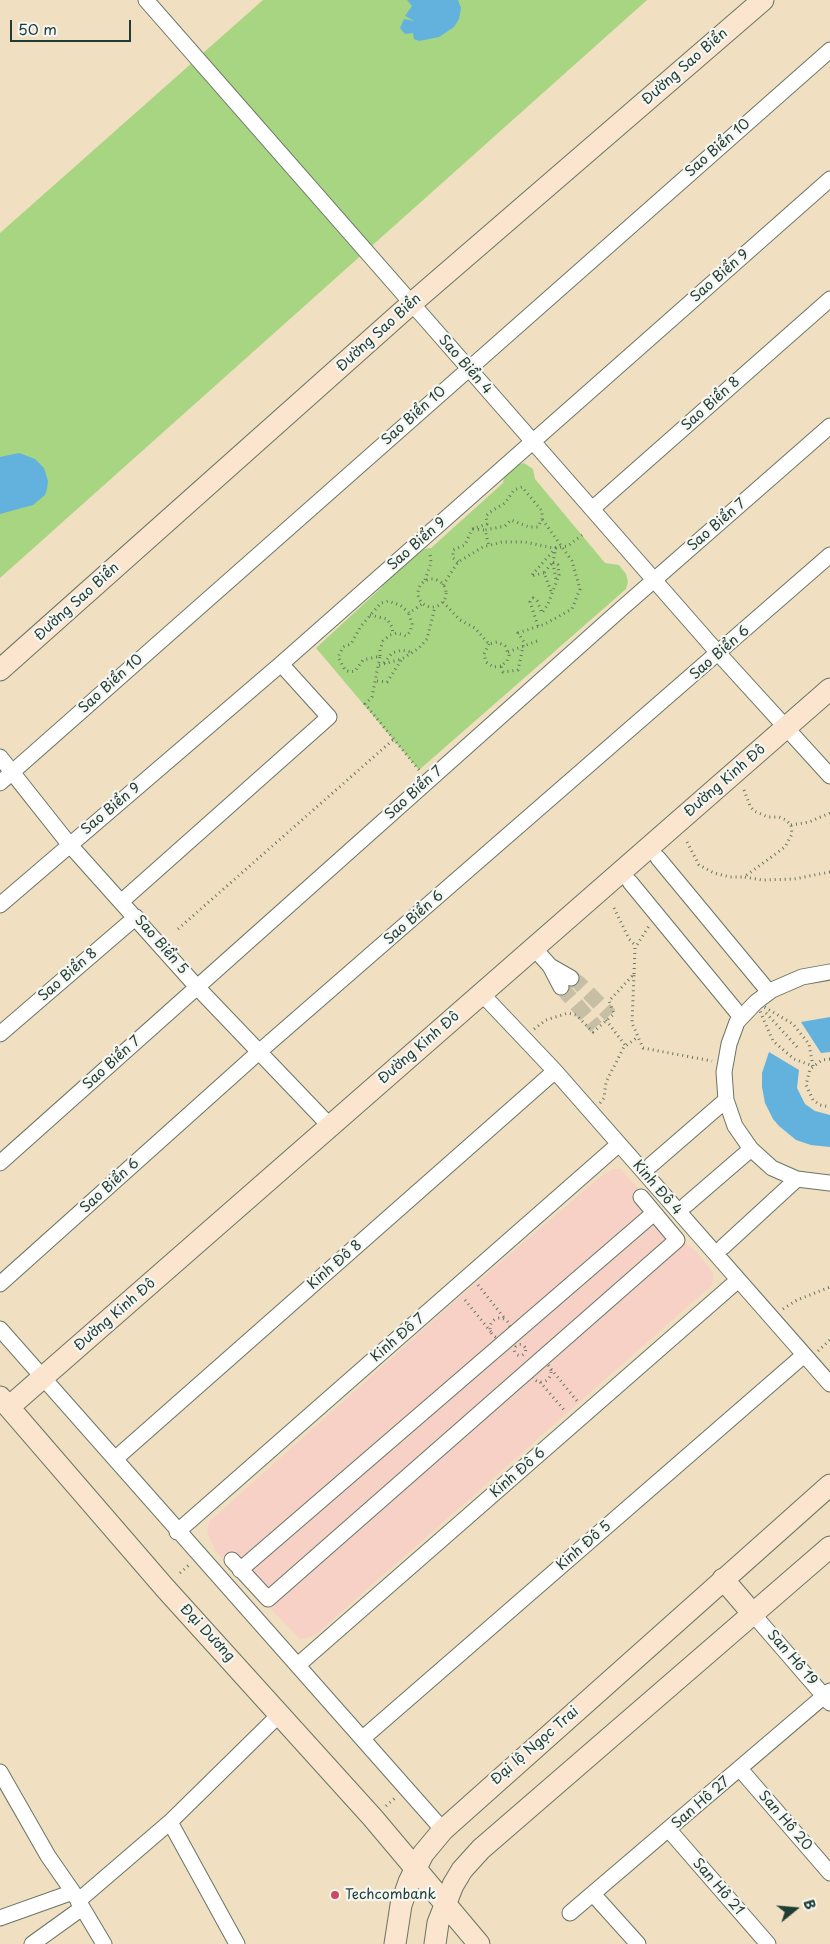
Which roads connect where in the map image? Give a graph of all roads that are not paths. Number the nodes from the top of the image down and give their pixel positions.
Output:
1 (146, 0) edge
2 (763, 0) edge
3 (830, 50) edge
4 (830, 178) edge
5 (830, 298) edge
6 (412, 303) junction
7 (468, 368) junction
8 (830, 426) edge
9 (533, 441) junction
10 (592, 510) junction
11 (830, 555) edge
12 (654, 580) junction
13 (719, 654) junction
14 (281, 664) junction
15 (0, 670) edge
16 (830, 689) edge
17 (786, 728) junction
18 (0, 757) edge
19 (12, 772) junction
20 (830, 776) edge
21 (0, 783) edge
22 (69, 844) junction
23 (658, 858) dead end
24 (630, 882) dead end
25 (122, 901) junction
26 (0, 905) edge
27 (136, 917) junction
28 (534, 948) junction
29 (830, 972) edge
30 (566, 983) tunnel mouth
31 (197, 987) junction
32 (769, 992) junction
33 (482, 994) junction
34 (742, 1017) junction
35 (0, 1034) edge
36 (260, 1052) junction
37 (555, 1071) junction
38 (726, 1100) junction
39 (329, 1125) junction
40 (619, 1144) junction
41 (751, 1149) junction
42 (0, 1163) edge
43 (651, 1165) dead end
44 (798, 1179) junction
45 (830, 1183) edge
46 (641, 1197) dead end
47 (686, 1205) dead end
48 (654, 1213) junction
49 (723, 1247) dead end
50 (737, 1281) junction
51 (0, 1284) edge
52 (0, 1329) edge
53 (810, 1354) junction
54 (42, 1377) junction
55 (830, 1384) edge
56 (5, 1402) edge
57 (115, 1459) junction
58 (830, 1485) edge
59 (177, 1532) junction
60 (830, 1547) edge
61 (724, 1579) junction
62 (753, 1614) junction
63 (298, 1664) junction
64 (828, 1697) edge
65 (281, 1713) junction
66 (363, 1738) junction
67 (740, 1769) junction
68 (0, 1772) edge
69 (170, 1822) junction
70 (442, 1830) junction
71 (669, 1830) junction
72 (415, 1869) junction
73 (830, 1873) edge
74 (593, 1894) junction
75 (78, 1900) junction
76 (444, 1904) junction
77 (570, 1913) dead end
78 (0, 1918) edge
79 (32, 1944) edge
80 (104, 1944) edge
81 (237, 1944) edge
82 (395, 1944) edge
83 (435, 1944) edge
84 (479, 1944) edge
85 (638, 1944) edge
86 (768, 1944) edge

1 - 6 street, Sao Biển 4
2 - 6 street, Đường Sao Biển
3 - 7 street, Sao Biển 10
4 - 9 street, Sao Biển 9
5 - 10 street, Sao Biển 8
6 - 7 street, Sao Biển 4
6 - 15 street, Đường Sao Biển
7 - 9 street, Sao Biển 4
7 - 19 street, Sao Biển 10
8 - 12 street, Sao Biển 7
9 - 10 street, Sao Biển 4
9 - 14 street, Sao Biển 9
10 - 12 street, Sao Biển 4
11 - 13 street, Sao Biển 6
12 - 13 street, Sao Biển 4
12 - 31 street, Sao Biển 7
13 - 17 street, Sao Biển 4
13 - 36 street, Sao Biển 6
14 - 22 street, Sao Biển 9
14 - 25 street
16 - 17 street, Đường Kinh Đô
17 - 20 street, Sao Biển 4
17 - 28 street, Đường Kinh Đô
18 - 19 street, Sao Biển 5
19 - 21 street, Sao Biển 10
19 - 22 street, Sao Biển 5
22 - 25 street, Sao Biển 5
22 - 26 street, Sao Biển 9
23 - 32 street
24 - 34 street
25 - 27 street, Sao Biển 5
27 - 31 street, Sao Biển 5
27 - 35 street, Sao Biển 8
28 - 30 street
28 - 33 street, Đường Kinh Đô
29 - 32 street
31 - 36 street, Sao Biển 5
31 - 42 street, Sao Biển 7
32 - 34 street
33 - 37 street, Kinh Đô 4
33 - 39 street, Đường Kinh Đô
34 - 38 street
36 - 39 street, Sao Biển 5
36 - 51 street, Sao Biển 6
37 - 40 street, Kinh Đô 4
37 - 57 street, Kinh Đô 8
38 - 41 street
38 - 43 street
39 - 54 street, Đường Kinh Đô
40 - 50 street, Kinh Đô 4
40 - 59 street, Kinh Đô 7
41 - 44 street
41 - 47 street
44 - 45 street
44 - 49 street
46 - 48 street
48 - 48 street
50 - 53 street, Kinh Đô 4
50 - 63 street, Kinh Đô 6
52 - 54 street
53 - 55 street, Kinh Đô 4
53 - 66 street, Kinh Đô 5
54 - 56 street, Đường Kinh Đô
54 - 57 street
56 - 65 street, Đại Dương
57 - 59 street
58 - 61 street, Đại lộ Ngọc Trai
59 - 63 street
60 - 62 street
61 - 62 street
61 - 70 street, Đại lộ Ngọc Trai
62 - 64 street, San Hô 19
62 - 76 street
63 - 66 street
64 - 67 street, San Hô 27
65 - 69 street
65 - 72 street, Đại Dương
66 - 70 street
67 - 71 street, San Hô 27
67 - 73 street, San Hô 20
68 - 75 street
69 - 75 street
69 - 81 street
70 - 72 street, Đại lộ Ngọc Trai
71 - 74 street, San Hô 27
71 - 86 street, San Hô 21
72 - 76 street, Đại Dương
72 - 82 street, Đại lộ Ngọc Trai
74 - 77 street, San Hô 27
74 - 85 street
75 - 78 street
75 - 79 street
75 - 80 street
76 - 83 street
76 - 84 street, Đại Dương

